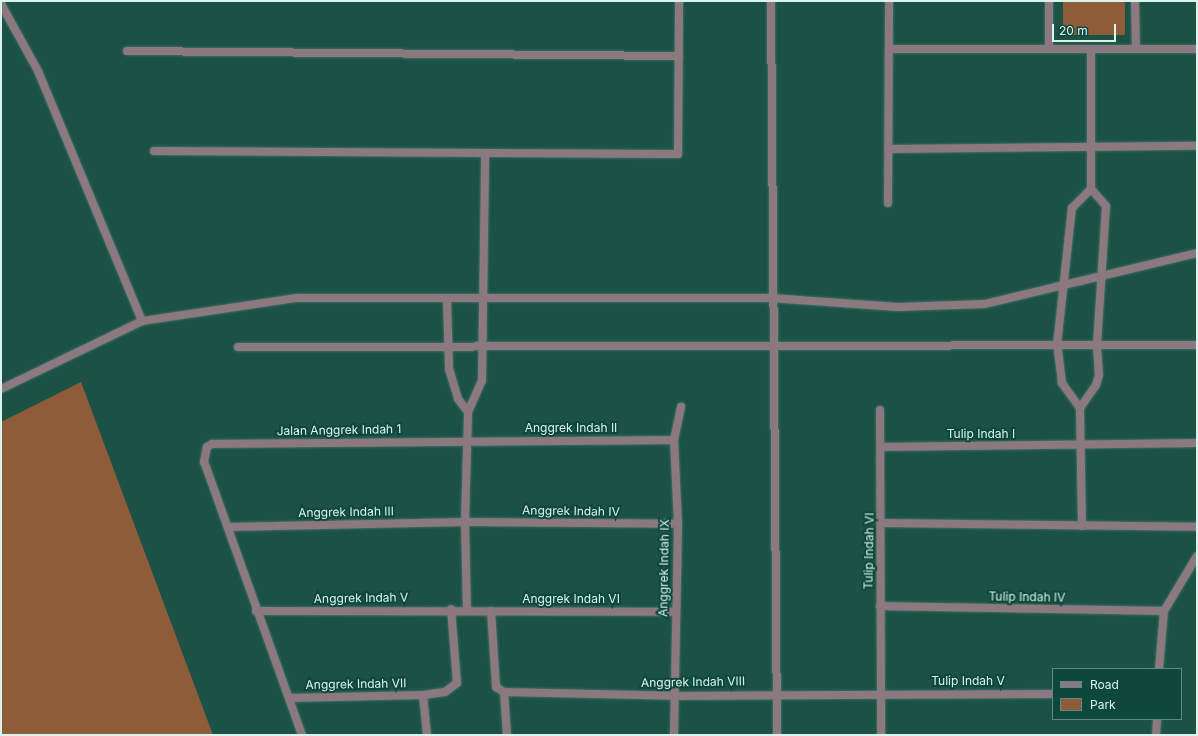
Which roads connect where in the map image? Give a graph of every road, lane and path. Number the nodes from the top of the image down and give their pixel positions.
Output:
1 (679, 1) edge
2 (771, 1) edge
3 (889, 1) edge
4 (1049, 1) edge
5 (1135, 1) edge
6 (1, 4) edge
7 (889, 49) junction
8 (1049, 49) junction
9 (1091, 49) junction
10 (1136, 49) junction
11 (1197, 49) edge
12 (127, 51) dead end
13 (679, 56) junction
14 (1197, 146) edge
15 (1091, 147) junction
16 (888, 149) junction
17 (154, 151) dead end
18 (485, 153) junction
19 (1091, 189) junction
20 (888, 203) dead end
21 (1197, 253) edge
22 (1102, 277) junction
23 (1065, 287) junction
24 (771, 298) junction
25 (447, 300) junction
26 (483, 300) junction
27 (142, 321) junction
28 (1057, 345) junction
29 (1097, 345) junction
30 (1197, 345) edge
31 (484, 346) junction
32 (774, 346) junction
33 (238, 347) dead end
34 (448, 347) junction
35 (1, 389) edge
36 (681, 407) dead end
37 (1080, 408) junction
38 (880, 410) dead end
39 (468, 412) junction
40 (467, 440) junction
41 (674, 440) junction
42 (1197, 443) edge
43 (1079, 446) junction
44 (882, 447) junction
45 (464, 522) junction
46 (881, 523) junction
47 (678, 524) junction
48 (1082, 526) junction
49 (1197, 527) edge
50 (228, 528) junction
51 (1197, 556) edge
52 (880, 606) junction
53 (451, 609) junction
54 (467, 610) junction
55 (256, 611) junction
56 (491, 611) junction
57 (1164, 611) junction
58 (675, 612) junction
59 (1159, 668) edge
60 (504, 692) junction
61 (776, 693) junction
62 (883, 693) junction
63 (1052, 694) edge
64 (423, 695) junction
65 (674, 696) junction
66 (290, 698) junction
67 (1157, 720) edge
68 (302, 735) edge
69 (427, 735) edge
70 (507, 735) edge
71 (674, 735) edge
72 (777, 735) edge
73 (881, 735) edge
74 (1156, 735) edge

1 - 13 street
2 - 24 street
3 - 7 street
4 - 8 street
5 - 10 street
6 - 27 street
7 - 8 street
7 - 16 street
8 - 9 street
9 - 10 street
9 - 15 street
10 - 11 street
12 - 13 street
13 - 18 street
14 - 15 street
15 - 16 street
15 - 19 street
16 - 20 street
17 - 18 street
18 - 26 street
19 - 22 street
19 - 23 street
21 - 22 street
22 - 23 street
22 - 29 street
23 - 24 street
23 - 28 street
24 - 26 street
24 - 32 street
25 - 26 street
25 - 27 street
25 - 34 street
26 - 31 street
27 - 35 street
28 - 29 street
28 - 32 street
28 - 37 street
29 - 30 street
29 - 37 street
31 - 32 street
31 - 34 street
31 - 39 street
32 - 61 street
33 - 34 street
34 - 39 street
36 - 41 street, Anggrek Indah IX
37 - 43 street
38 - 44 street, Tulip Indah VI
39 - 40 street
40 - 41 street, Anggrek Indah II
40 - 45 street
40 - 50 street, Jalan Anggrek Indah 1
41 - 47 street, Anggrek Indah IX
42 - 43 street, Tulip Indah I
43 - 44 street, Tulip Indah I
43 - 48 street
44 - 46 street, Tulip Indah VI
45 - 47 street, Anggrek Indah IV
45 - 50 street, Anggrek Indah III
45 - 54 street
46 - 48 street
46 - 52 street, Tulip Indah VI
47 - 58 street, Anggrek Indah IX
48 - 49 street
50 - 55 street
51 - 57 street
52 - 57 street, Tulip Indah IV
52 - 62 street, Tulip Indah VI
53 - 54 street, Anggrek Indah V
53 - 55 street, Anggrek Indah V
53 - 64 street, Anggrek Indah VII
54 - 56 street, Anggrek Indah VI
55 - 66 street
56 - 58 street, Anggrek Indah VI
56 - 60 street
57 - 59 street
58 - 65 street, Anggrek Indah IX
60 - 65 street, Anggrek Indah VIII
60 - 70 street
61 - 62 street, Anggrek Indah VIII
61 - 65 street, Anggrek Indah VIII
61 - 72 street
62 - 63 street, Tulip Indah V
62 - 73 street, Tulip Indah VI
64 - 66 street, Anggrek Indah VII
64 - 69 street
65 - 71 street, Anggrek Indah IX
66 - 68 street
67 - 74 street

